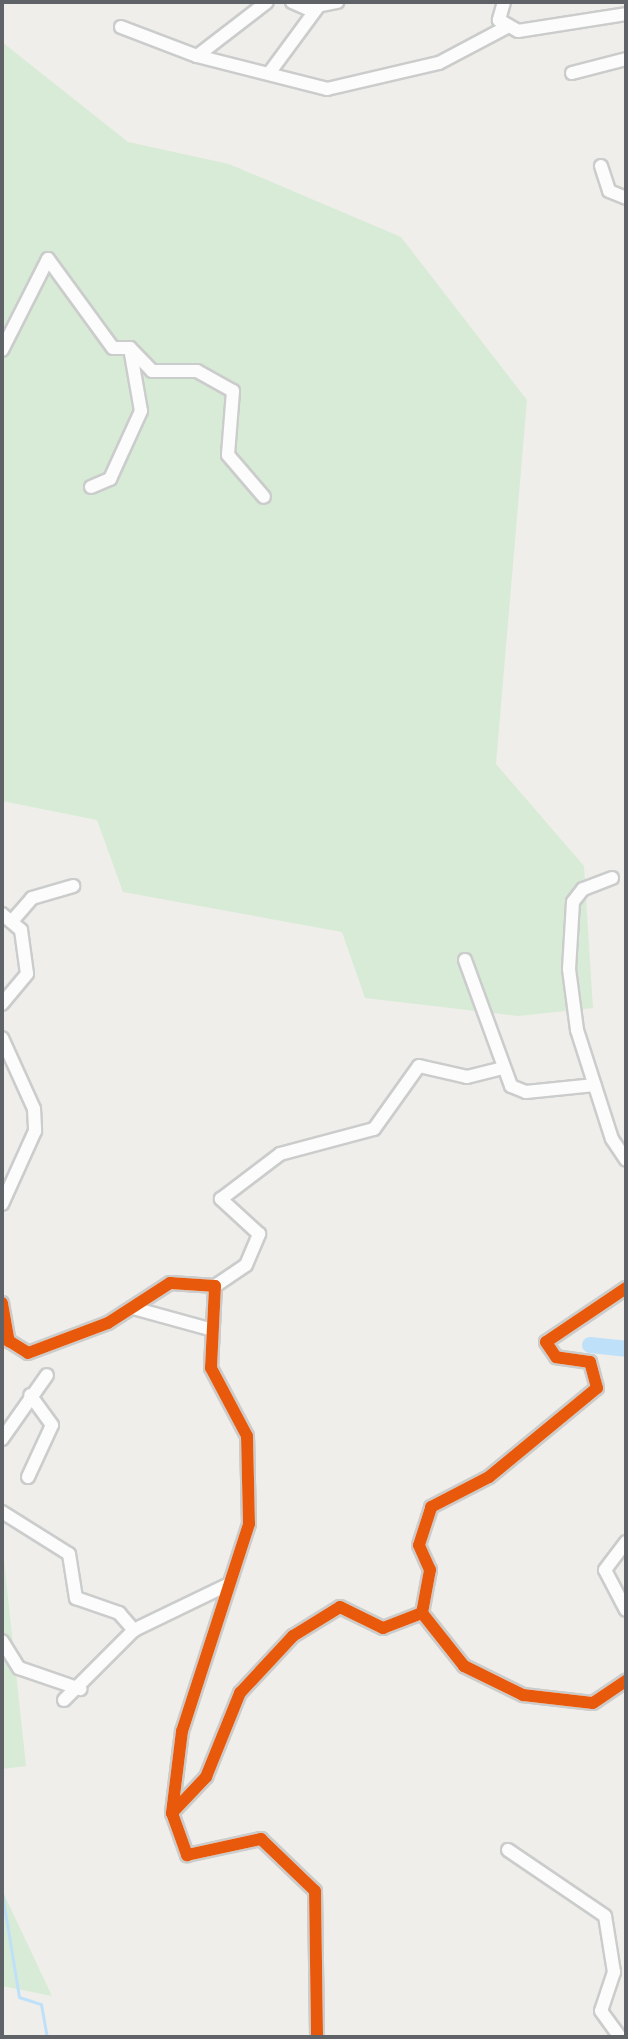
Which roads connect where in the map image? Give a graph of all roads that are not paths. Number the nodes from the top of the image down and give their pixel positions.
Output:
1 (267, 2) edge
2 (292, 2) edge
3 (337, 2) edge
4 (502, 2) edge
5 (318, 7) junction
6 (626, 14) edge
7 (121, 27) dead end
8 (505, 28) junction
9 (197, 56) junction
10 (626, 59) edge
11 (270, 72) junction
12 (572, 73) dead end
13 (601, 166) dead end
14 (626, 198) edge
15 (130, 348) junction
16 (2, 350) edge
17 (91, 487) dead end
18 (264, 497) dead end
19 (612, 878) dead end
20 (73, 886) dead end
21 (8, 917) edge
22 (465, 960) dead end
23 (2, 1004) edge
24 (2, 1038) edge
25 (502, 1068) junction
26 (595, 1085) junction
27 (626, 1160) edge
28 (2, 1204) edge
29 (215, 1286) junction
30 (626, 1288) edge
31 (2, 1303) edge
32 (133, 1308) junction
33 (213, 1330) junction
34 (47, 1375) dead end
35 (30, 1395) junction
36 (2, 1439) edge
37 (28, 1477) dead end
38 (2, 1512) edge
39 (626, 1542) edge
40 (229, 1584) junction
41 (626, 1610) edge
42 (422, 1613) junction
43 (134, 1630) junction
44 (2, 1641) edge
45 (626, 1681) edge
46 (80, 1689) junction
47 (64, 1700) dead end
48 (172, 1813) junction
49 (508, 1850) dead end
50 (317, 2037) edge
51 (620, 2037) edge

1 - 9 street
2 - 5 street
3 - 5 street
4 - 8 street
5 - 11 street
6 - 8 street
7 - 9 street
8 - 11 street
9 - 11 street
10 - 12 street
13 - 14 street
15 - 16 street
15 - 17 street
15 - 18 street
19 - 26 street
20 - 21 street
21 - 23 street
22 - 25 street
24 - 28 street
25 - 26 street
25 - 29 street
26 - 27 street
29 - 32 street
29 - 33 street
30 - 42 street
31 - 32 street
32 - 33 street
33 - 40 street
34 - 35 street
35 - 36 street
35 - 37 street
38 - 43 street
39 - 41 street
40 - 43 street
40 - 48 street
42 - 45 street
42 - 48 street
43 - 46 street
44 - 46 street
46 - 47 street
48 - 50 street
49 - 51 street

